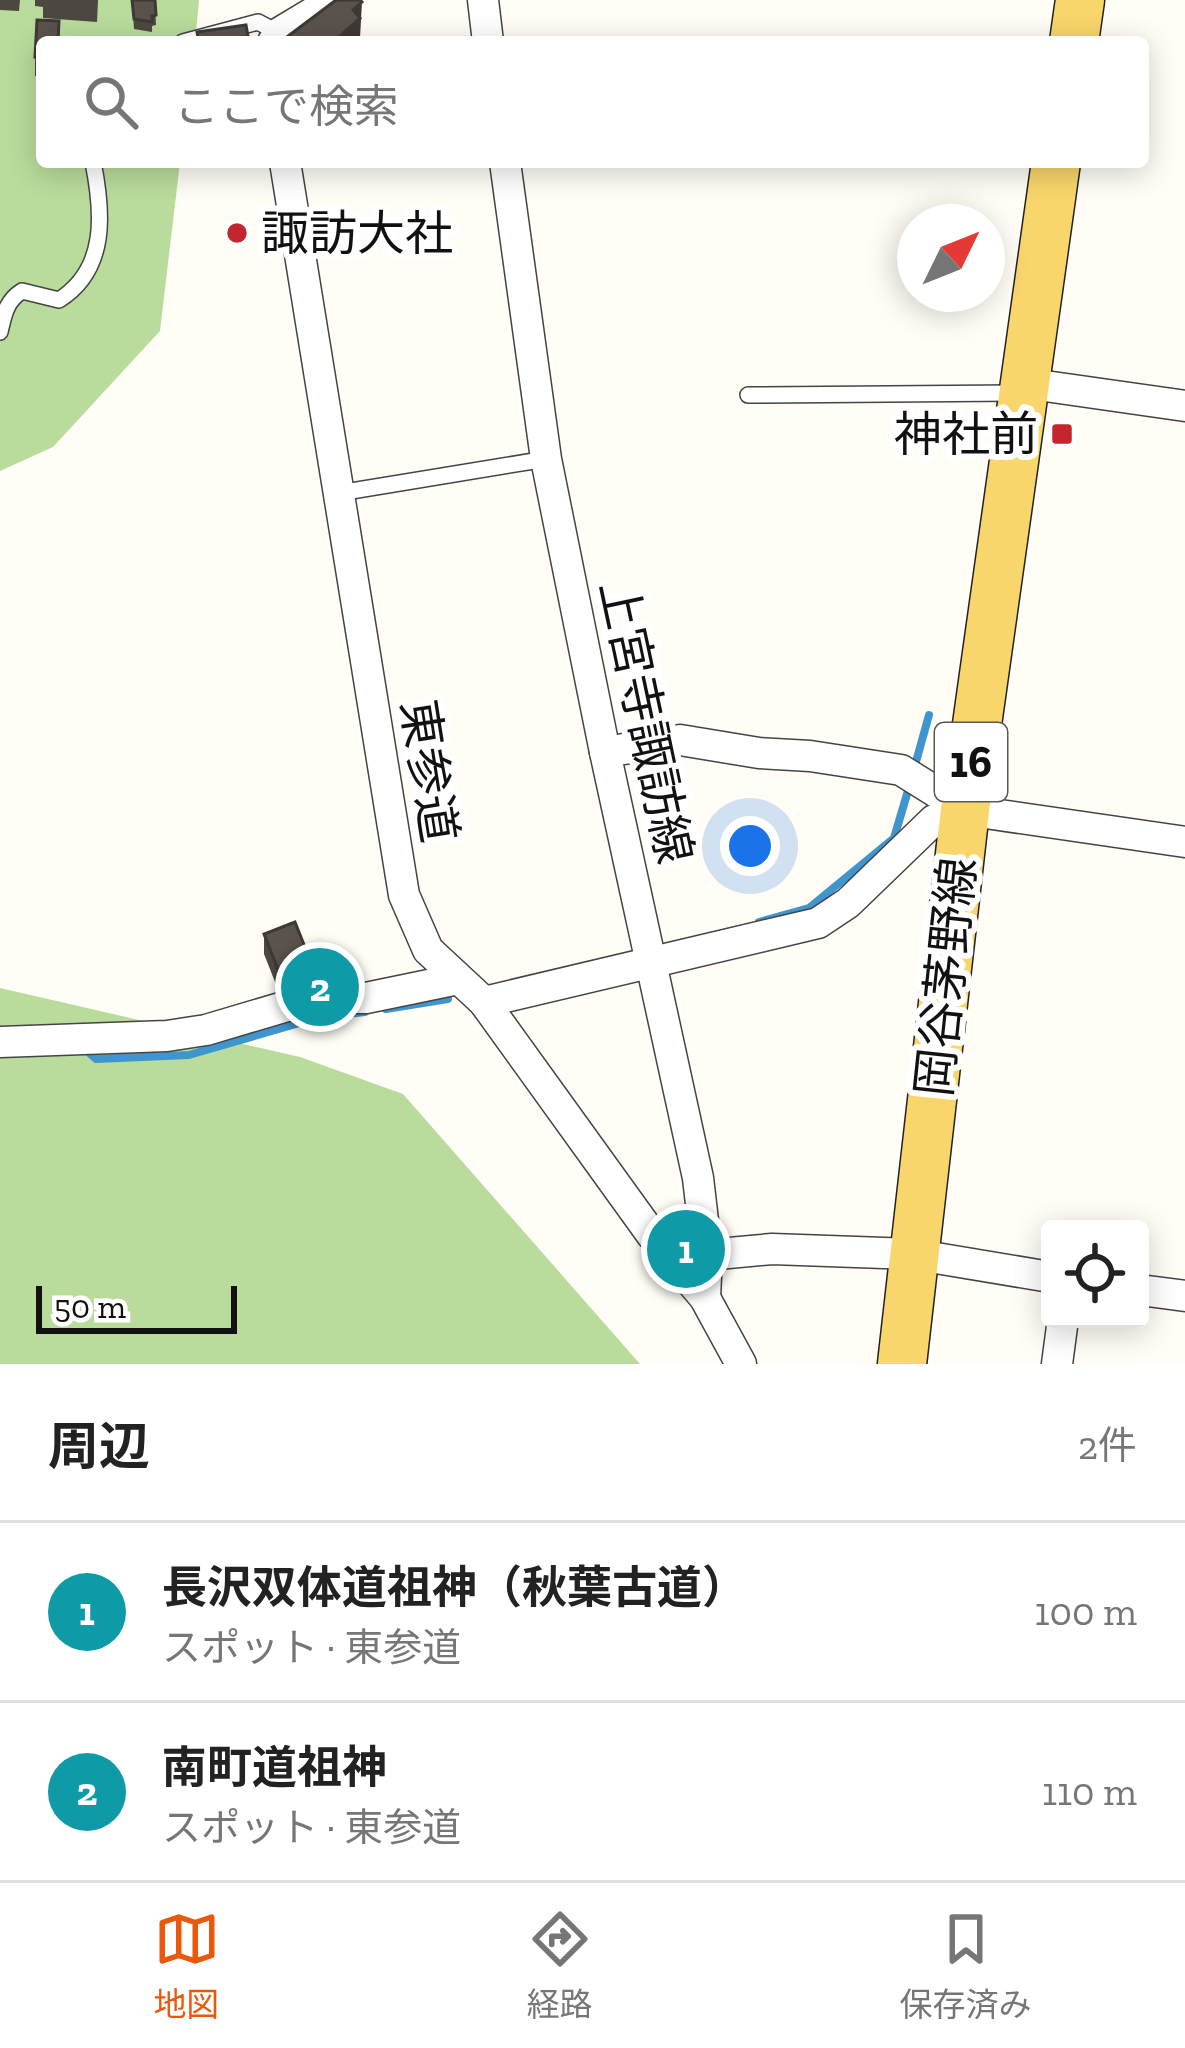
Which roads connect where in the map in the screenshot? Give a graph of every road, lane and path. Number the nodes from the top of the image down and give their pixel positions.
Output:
1 (334, 0) edge
2 (483, 0) edge
3 (1080, 0) edge
4 (206, 36) edge
5 (274, 36) edge
6 (279, 36) edge
7 (487, 36) edge
8 (1075, 36) edge
9 (94, 168) edge
10 (286, 168) edge
11 (506, 168) edge
12 (1055, 168) edge
13 (0, 332) edge
14 (1023, 388) junction
15 (748, 395) dead end
16 (1185, 406) edge
17 (546, 459) junction
18 (339, 493) junction
19 (605, 752) junction
20 (964, 810) junction
21 (1185, 842) edge
22 (652, 965) junction
23 (458, 979) junction
24 (484, 1002) junction
25 (0, 1042) edge
26 (912, 1254) junction
27 (707, 1255) junction
28 (1041, 1276) edge
29 (1149, 1291) edge
30 (1185, 1296) edge
31 (705, 1298) junction
32 (1062, 1328) edge
33 (741, 1364) edge
34 (902, 1364) edge
35 (1057, 1364) edge

1 - 6 street
2 - 7 street
3 - 8 main road
4 - 5 lane
9 - 13 lane
10 - 18 street, 東参道
11 - 17 street, 上宮寺諏訪線
12 - 14 main road, 岡谷茅野線 / 16
14 - 15 lane
14 - 16 street
14 - 20 main road, 岡谷茅野線 / 16
17 - 18 lane
17 - 19 street, 上宮寺諏訪線
18 - 23 street, 東参道
19 - 20 street
19 - 22 street, 上宮寺諏訪線
20 - 21 street
20 - 22 street
20 - 26 main road, 岡谷茅野線 / 16
22 - 24 street
22 - 27 street, 上宮寺諏訪線
23 - 24 street, 東参道
23 - 25 street
24 - 31 street, 東参道
26 - 27 street
26 - 28 street
26 - 34 main road, 岡谷茅野線 / 16
27 - 31 street, 上宮寺諏訪線
29 - 30 street
31 - 33 street, 東参道
32 - 35 street

